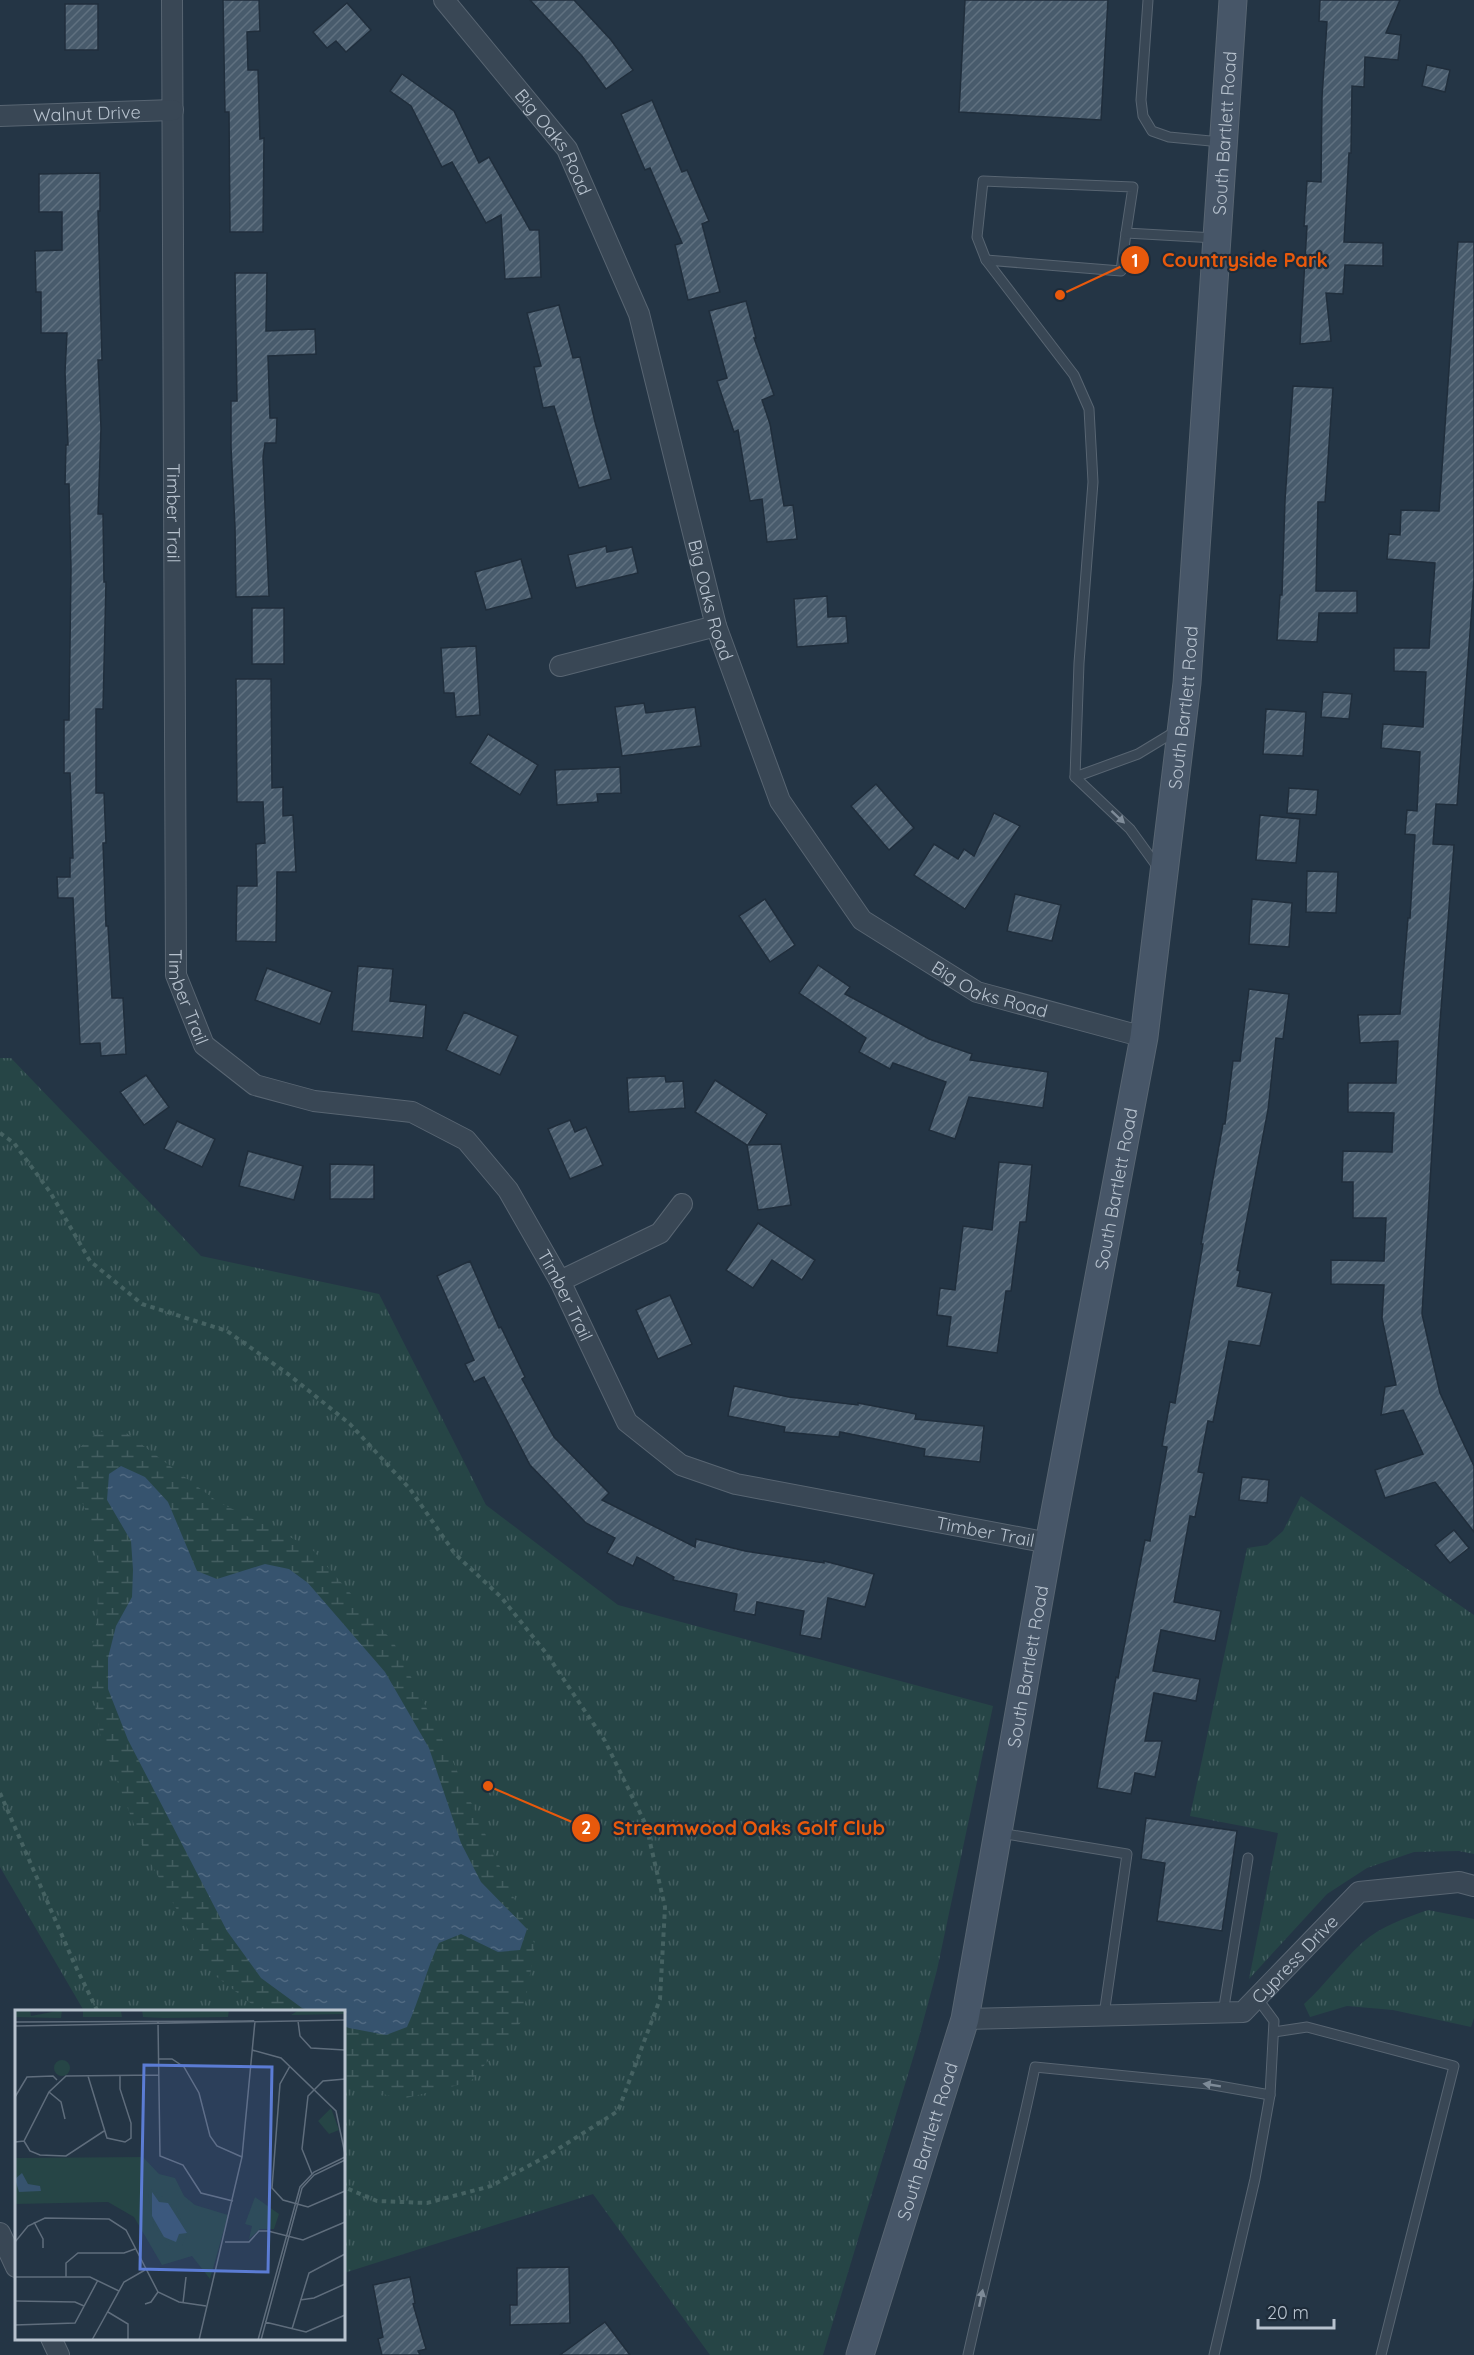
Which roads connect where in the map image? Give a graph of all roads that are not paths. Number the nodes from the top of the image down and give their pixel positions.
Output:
1 (172, 0) edge
2 (444, 0) edge
3 (1149, 0) edge
4 (1233, 0) edge
5 (172, 110) junction
6 (0, 116) edge
7 (1224, 142) junction
8 (1126, 233) junction
9 (1217, 238) junction
10 (986, 260) junction
11 (716, 626) junction
12 (560, 666) dead end
13 (1181, 728) junction
14 (1075, 777) junction
15 (1163, 876) junction
16 (1144, 1036) junction
17 (682, 1204) dead end
18 (560, 1281) junction
19 (1048, 1543) junction
20 (998, 1833) junction
21 (1248, 1858) dead end
22 (1474, 1886) edge
23 (1257, 1998) junction
24 (1223, 2013) junction
25 (1104, 2016) junction
26 (965, 2019) junction
27 (1275, 2032) junction
28 (1270, 2095) junction
29 (0, 2233) edge
30 (15, 2265) edge
31 (52, 2340) edge
32 (59, 2355) edge
33 (860, 2355) edge
34 (968, 2355) edge
35 (1214, 2355) edge
36 (1381, 2355) edge

1 - 5 street, Timber Trail
2 - 11 street, Big Oaks Road
3 - 7 lane
4 - 7 main road, South Bartlett Road
5 - 6 street, Walnut Drive
5 - 18 street, Timber Trail
7 - 9 main road, South Bartlett Road
8 - 9 lane
8 - 10 lane
8 - 10 lane
9 - 13 main road, South Bartlett Road
10 - 14 lane
11 - 12 street
11 - 16 street, Big Oaks Road
13 - 14 lane
13 - 15 main road, South Bartlett Road
14 -> 15 lane
15 - 16 main road, South Bartlett Road
16 - 19 main road, South Bartlett Road
17 - 18 street
18 - 19 street, Timber Trail
19 - 20 main road, South Bartlett Road
20 - 25 lane
20 - 26 main road, South Bartlett Road
21 - 24 lane
22 - 23 street, Cypress Drive
23 - 24 street, Cypress Drive
23 - 27 lane
24 - 25 street, Cypress Drive
25 - 26 street, Cypress Drive
26 - 33 main road, South Bartlett Road
27 - 28 lane
27 - 36 lane
28 - 34 lane
28 - 35 lane
29 - 30 street
31 - 32 street

